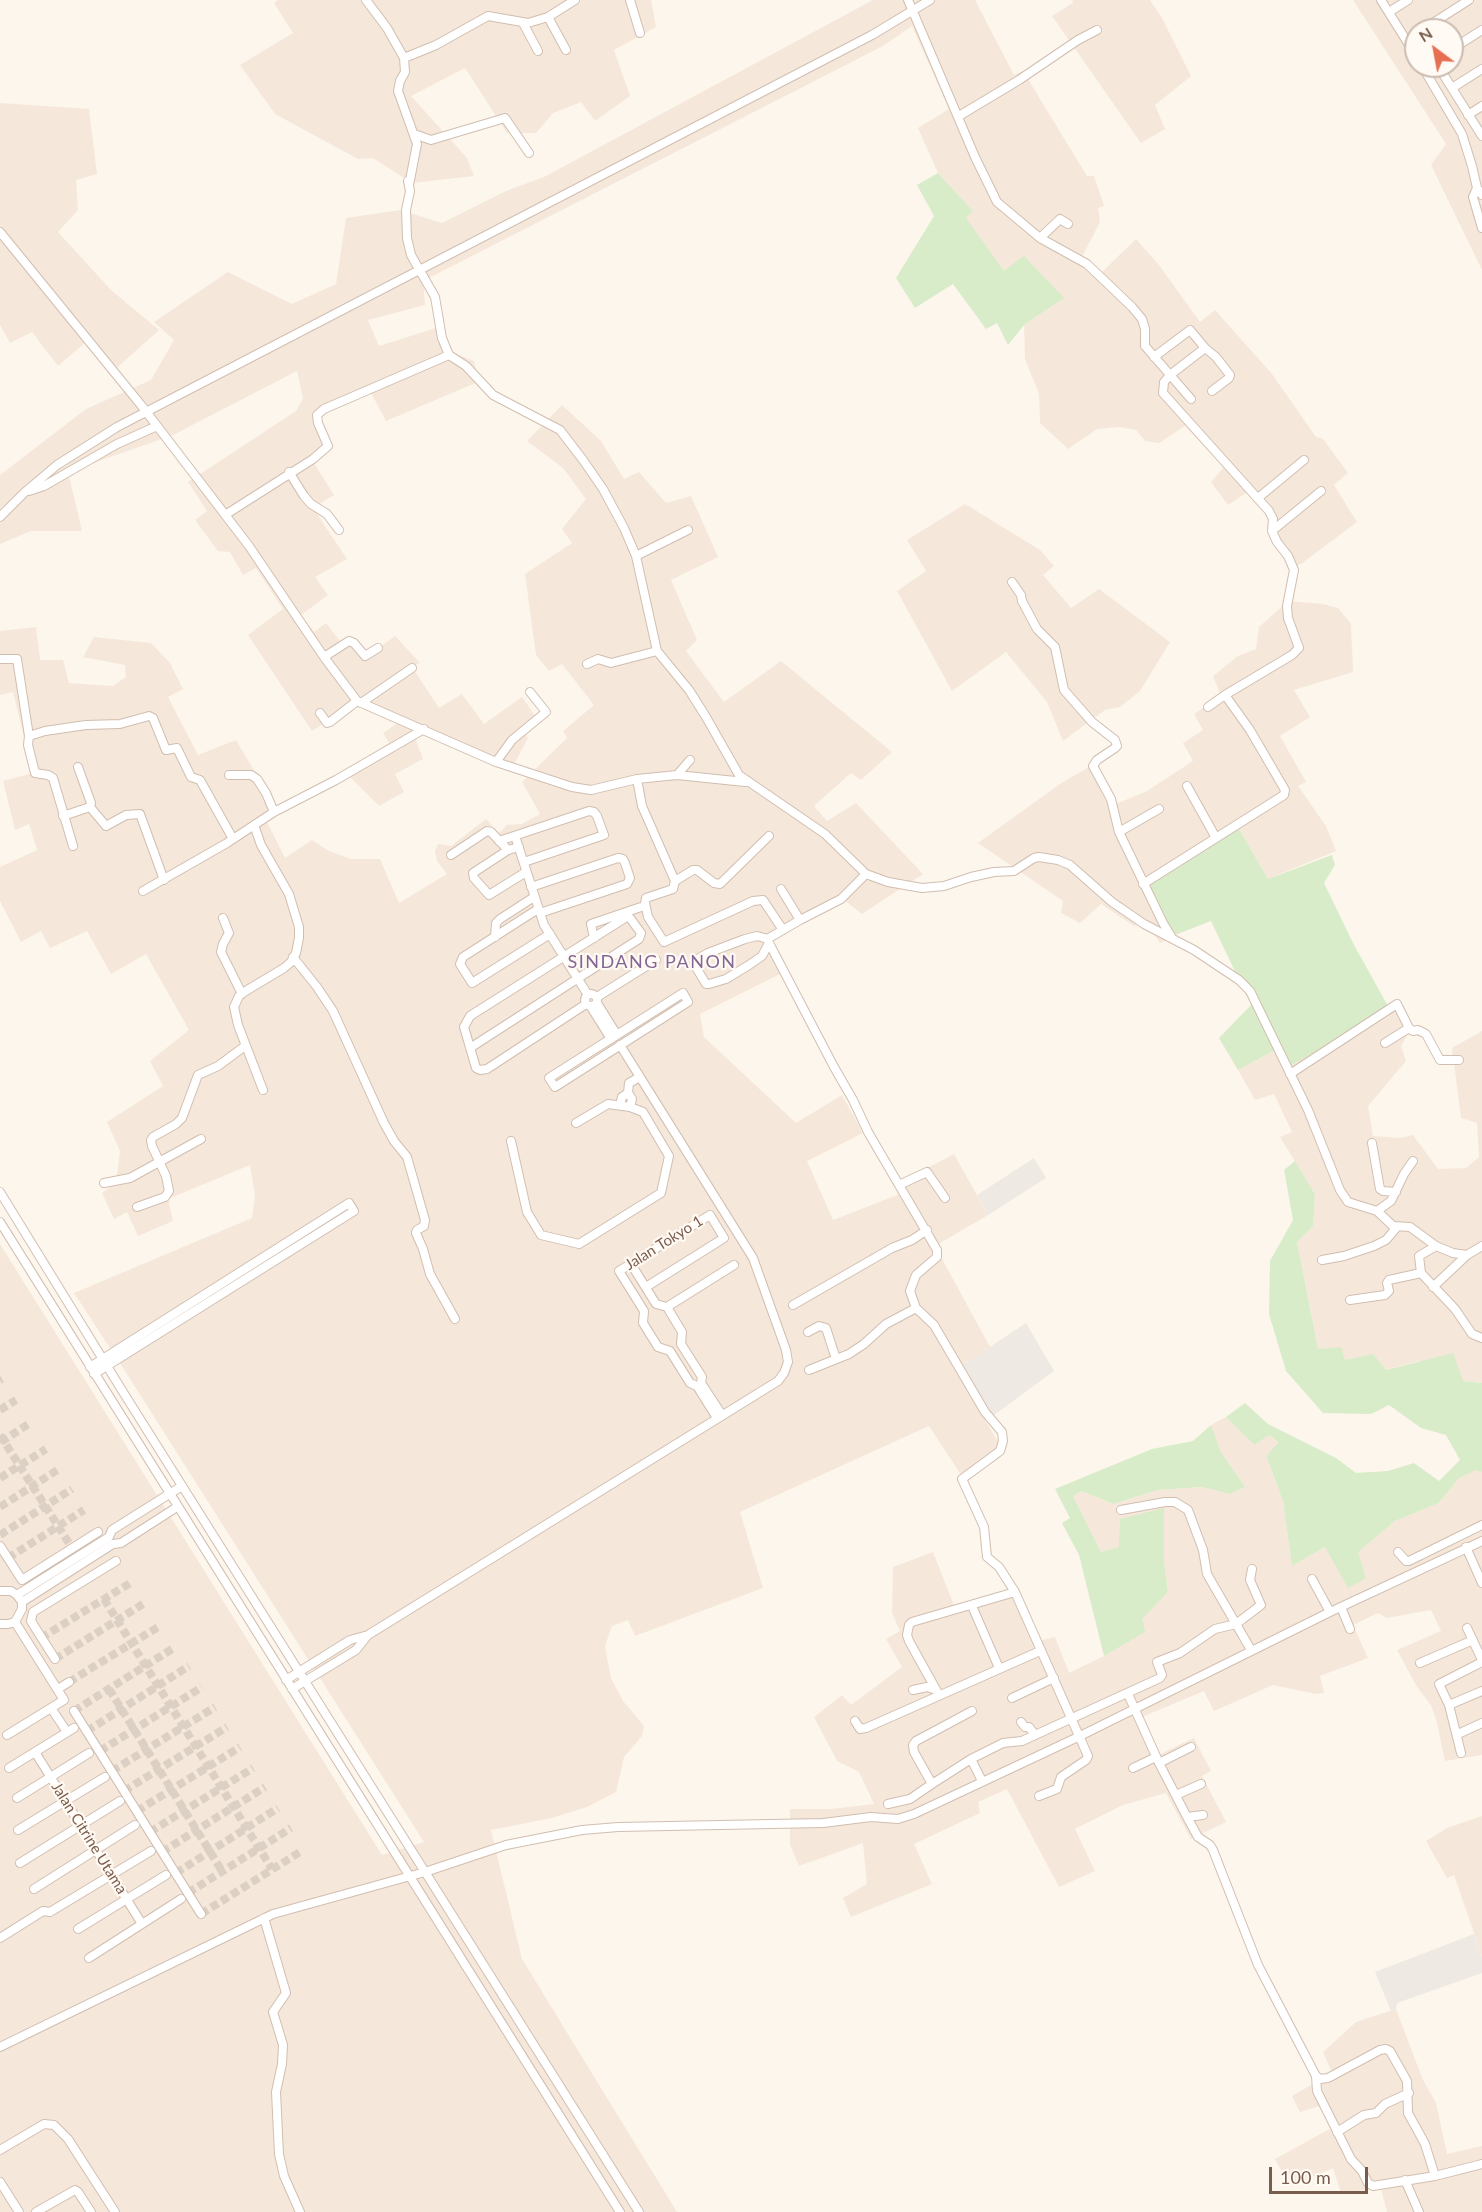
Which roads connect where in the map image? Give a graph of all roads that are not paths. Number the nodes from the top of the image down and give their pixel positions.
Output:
1 (366, 0) edge
2 (575, 0) edge
3 (630, 0) edge
4 (908, 0) edge
5 (930, 0) edge
6 (1381, 0) edge
7 (1408, 0) edge
8 (1469, 0) edge
9 (912, 10) junction
10 (1389, 12) junction
11 (548, 17) junction
12 (1441, 18) edge
13 (523, 23) junction
14 (1097, 30) dead end
15 (1482, 30) edge
16 (640, 33) dead end
17 (1404, 36) edge
18 (1464, 41) edge
19 (567, 50) dead end
20 (538, 51) dead end
21 (404, 58) junction
22 (1482, 69) edge
23 (1429, 78) edge
24 (1446, 78) edge
25 (1452, 88) junction
26 (1482, 106) edge
27 (1468, 115) junction
28 (959, 116) junction
29 (414, 134) junction
30 (1482, 136) edge
31 (529, 153) dead end
32 (1477, 188) junction
33 (1482, 195) edge
34 (1479, 211) edge
35 (1068, 224) dead end
36 (1482, 228) edge
37 (0, 232) edge
38 (1040, 238) junction
39 (420, 271) junction
40 (1205, 348) junction
41 (449, 355) junction
42 (1154, 357) junction
43 (1170, 375) junction
44 (1212, 391) dead end
45 (1191, 399) dead end
46 (147, 412) junction
47 (157, 426) junction
48 (1304, 460) dead end
49 (289, 472) junction
50 (1321, 491) dead end
51 (25, 492) junction
52 (1258, 498) junction
53 (0, 509) edge
54 (225, 515) junction
55 (0, 518) edge
56 (339, 530) dead end
57 (688, 530) dead end
58 (1272, 531) junction
59 (636, 556) junction
60 (1012, 582) dead end
61 (378, 648) dead end
62 (657, 651) junction
63 (324, 657) junction
64 (0, 658) edge
65 (587, 664) dead end
66 (412, 668) dead end
67 (530, 692) dead end
68 (1225, 695) junction
69 (359, 702) junction
70 (1208, 707) dead end
71 (320, 713) dead end
72 (424, 729) junction
73 (29, 736) junction
74 (690, 760) dead end
75 (496, 762) junction
76 (78, 767) dead end
77 (229, 775) dead end
78 (677, 775) junction
79 (638, 779) junction
80 (747, 782) junction
81 (1187, 786) dead end
82 (90, 807) junction
83 (1159, 809) dead end
84 (274, 812) junction
85 (63, 816) junction
86 (254, 825) junction
87 (1119, 832) junction
88 (515, 836) junction
89 (769, 836) dead end
90 (1216, 838) junction
91 (233, 839) junction
92 (499, 841) junction
93 (73, 846) dead end
94 (519, 847) junction
95 (508, 850) junction
96 (451, 855) dead end
97 (524, 861) junction
98 (526, 872) junction
99 (866, 874) junction
100 (164, 880) junction
101 (675, 881) junction
102 (1143, 884) junction
103 (531, 887) junction
104 (781, 889) dead end
105 (142, 891) dead end
106 (534, 897) junction
107 (641, 908) dead end
108 (539, 911) junction
109 (627, 914) junction
110 (224, 918) dead end
111 (800, 920) junction
112 (783, 930) junction
113 (550, 933) junction
114 (495, 937) junction
115 (594, 938) junction
116 (1174, 940) junction
117 (769, 941) junction
118 (293, 957) junction
119 (564, 957) junction
120 (656, 960) dead end
121 (577, 978) junction
122 (242, 994) junction
123 (592, 1001) junction
124 (650, 1014) junction
125 (656, 1023) junction
126 (1409, 1028) junction
127 (614, 1037) junction
128 (1385, 1043) dead end
129 (620, 1045) junction
130 (245, 1046) junction
131 (470, 1048) junction
132 (1459, 1060) dead end
133 (1290, 1074) junction
134 (640, 1077) junction
135 (263, 1090) dead end
136 (628, 1094) junction
137 (620, 1105) junction
138 (630, 1107) junction
139 (576, 1123) dead end
140 (201, 1139) dead end
141 (511, 1141) dead end
142 (1372, 1143) dead end
143 (1413, 1161) dead end
144 (160, 1163) junction
145 (104, 1183) dead end
146 (899, 1185) junction
147 (0, 1192) edge
148 (1396, 1192) junction
149 (945, 1198) dead end
150 (137, 1207) dead end
151 (1377, 1210) junction
152 (0, 1222) edge
153 (1397, 1227) junction
154 (927, 1230) junction
155 (1436, 1246) junction
156 (1482, 1246) edge
157 (1467, 1255) junction
158 (1322, 1260) dead end
159 (631, 1264) junction
160 (734, 1265) dead end
161 (1421, 1273) junction
162 (646, 1287) junction
163 (1433, 1287) junction
164 (1350, 1300) dead end
165 (656, 1304) junction
166 (794, 1305) dead end
167 (667, 1307) junction
168 (916, 1308) junction
169 (644, 1311) junction
170 (455, 1319) dead end
171 (808, 1332) dead end
172 (1482, 1338) edge
173 (681, 1344) junction
174 (670, 1351) junction
175 (836, 1359) junction
176 (105, 1362) junction
177 (92, 1370) junction
178 (809, 1370) dead end
179 (699, 1384) junction
180 (720, 1417) junction
181 (182, 1486) junction
182 (169, 1495) junction
183 (177, 1507) junction
184 (1121, 1510) dead end
185 (1482, 1525) edge
186 (98, 1532) dead end
187 (111, 1540) junction
188 (1482, 1541) edge
189 (0, 1546) edge
190 (1466, 1547) junction
191 (1398, 1552) dead end
192 (116, 1561) dead end
193 (231, 1564) junction
194 (1252, 1569) dead end
195 (218, 1572) junction
196 (1312, 1579) dead end
197 (1482, 1583) edge
198 (0, 1591) edge
199 (1015, 1592) junction
200 (19, 1598) junction
201 (972, 1606) junction
202 (1341, 1607) junction
203 (1330, 1612) junction
204 (15, 1622) junction
205 (0, 1624) edge
206 (1236, 1624) junction
207 (1467, 1628) dead end
208 (1350, 1629) dead end
209 (368, 1635) junction
210 (1473, 1640) junction
211 (1480, 1649) edge
212 (1251, 1650) junction
213 (1040, 1651) junction
214 (55, 1659) dead end
215 (1482, 1661) edge
216 (1420, 1663) dead end
217 (999, 1668) junction
218 (299, 1672) junction
219 (1054, 1678) junction
220 (286, 1680) junction
221 (305, 1681) junction
222 (69, 1682) tunnel mouth
223 (58, 1689) junction
224 (292, 1689) junction
225 (913, 1690) dead end
226 (1482, 1691) edge
227 (937, 1692) junction
228 (1128, 1694) junction
229 (1012, 1698) dead end
230 (1449, 1705) junction
231 (51, 1708) junction
232 (1134, 1708) junction
233 (74, 1711) dead end
234 (972, 1711) dead end
235 (855, 1721) dead end
236 (1071, 1721) junction
237 (1021, 1722) dead end
238 (1482, 1723) edge
239 (1077, 1734) junction
240 (1458, 1734) junction
241 (7, 1735) dead end
242 (1035, 1735) junction
243 (1191, 1747) dead end
244 (348, 1750) junction
245 (35, 1752) junction
246 (89, 1753) tunnel mouth
247 (1461, 1753) dead end
248 (335, 1758) junction
249 (1158, 1760) junction
250 (972, 1761) junction
251 (9, 1768) dead end
252 (1133, 1768) dead end
253 (51, 1777) junction
254 (105, 1777) tunnel mouth
255 (981, 1777) junction
256 (932, 1784) junction
257 (1201, 1784) dead end
258 (1176, 1795) junction
259 (1039, 1796) dead end
260 (17, 1798) dead end
261 (66, 1801) junction
262 (120, 1802) tunnel mouth
263 (888, 1804) dead end
264 (912, 1805) junction
265 (1203, 1815) dead end
266 (1187, 1817) junction
267 (135, 1825) dead end
268 (81, 1826) junction
269 (18, 1830) dead end
270 (96, 1850) junction
271 (151, 1851) tunnel mouth
272 (20, 1863) dead end
273 (425, 1872) junction
274 (111, 1875) junction
275 (166, 1875) tunnel mouth
276 (409, 1875) junction
277 (34, 1889) dead end
278 (126, 1899) junction
279 (182, 1899) tunnel mouth
280 (201, 1914) dead end
281 (264, 1918) junction
282 (142, 1924) junction
283 (78, 1929) dead end
284 (0, 1938) edge
285 (89, 1958) dead end
286 (0, 2047) edge
287 (1316, 2076) junction
288 (1409, 2093) junction
289 (1338, 2132) junction
290 (0, 2150) edge
291 (1482, 2164) edge
292 (1436, 2176) junction
293 (1405, 2181) junction
294 (0, 2182) edge
295 (19, 2212) edge
296 (36, 2212) edge
297 (91, 2212) edge
298 (115, 2212) edge
299 (300, 2212) edge
300 (620, 2212) edge
301 (639, 2212) edge
302 (1419, 2212) edge

1 - 21 street
2 - 11 street
3 - 16 street
4 - 9 street
5 - 9 street
6 - 10 street
7 - 10 street
8 - 12 street
9 - 28 street
9 - 39 street
10 - 17 street
11 - 13 street
11 - 19 street
13 - 20 street
13 - 21 street
14 - 28 street
15 - 18 street
21 - 29 street
22 - 25 street
23 - 32 street
24 - 25 street
25 - 27 street
26 - 27 street
27 - 30 street
28 - 38 street
29 - 31 street
29 - 39 street
32 - 33 street
32 - 34 street
34 - 36 street
35 - 38 street
37 - 46 street
38 - 42 street
39 - 41 street
39 - 46 street
40 - 42 street
40 - 43 street
40 - 44 street
41 - 49 street
41 - 59 street
42 - 43 street
43 - 45 street
43 - 52 street
46 - 47 street
46 - 51 street
47 - 51 street
47 - 54 street
48 - 52 street
49 - 54 street
49 - 56 street
50 - 58 street
51 - 53 street
51 - 55 street
52 - 58 street
54 - 63 street
57 - 59 street
58 - 68 street
59 - 62 street
60 - 87 street
61 - 63 street
62 - 65 street
62 - 80 street
63 - 69 street
64 - 73 street
66 - 69 street
67 - 75 street
68 - 70 street
68 - 90 street
69 - 71 street
69 - 72 street
72 - 75 street
72 - 84 street
73 - 85 street
73 - 91 street
74 - 78 street
75 - 79 street
76 - 82 street
77 - 84 street
78 - 79 street
78 - 80 street
79 - 101 street
80 - 99 street
81 - 90 street
82 - 85 street
82 - 100 street
83 - 87 street
84 - 86 street
85 - 93 street
86 - 91 street
86 - 118 street
87 - 102 street
88 - 92 street
88 - 94 street
88 - 97 street
89 - 101 street
90 - 102 street
91 - 100 street
92 - 95 street
92 - 96 street
94 - 95 street
94 - 97 street
95 - 98 street
97 - 98 street
98 - 103 street
99 - 111 street
99 - 116 street
100 - 105 street
101 - 112 street
102 - 116 street
103 - 106 street
103 - 108 street
104 - 111 street
106 - 108 street
106 - 114 street
107 - 109 street
108 - 113 street
108 - 114 street
109 - 115 street
109 - 115 street
109 - 121 street
110 - 122 street
111 - 112 street
112 - 117 street
113 - 114 street
113 - 119 street
115 - 119 street
116 - 133 street
117 - 117 street
117 - 146 street
118 - 122 street
118 - 170 street
119 - 121 street
119 - 131 street
120 - 123 street
121 - 123 street
121 - 131 street
122 - 130 street
123 - 127 street
123 - 131 street
124 - 125 street
124 - 125 street
124 - 127 street
125 - 129 street
126 - 128 street
126 - 132 street
126 - 133 street
127 - 129 street
129 - 134 street
130 - 135 street
130 - 144 street
133 - 151 street
134 - 136 street
134 - 180 street
136 - 137 street
136 - 138 street
137 - 138 street
137 - 139 street
138 - 141 street
140 - 144 street
142 - 148 street
143 - 148 street
144 - 145 street
144 - 150 street
146 - 149 street
146 - 154 street
147 - 176 street
148 - 151 street
151 - 153 street
152 - 177 street
153 - 155 street
153 - 158 street
154 - 166 street
154 - 168 street
155 - 157 street
155 - 161 street
156 - 157 street
157 - 163 street
159 - 162 street
159 - 162 street, Jalan Tokyo 1
159 - 169 street, Jalan Tokyo 1
160 - 167 street
161 - 163 street
161 - 164 street
162 - 165 street
163 - 172 street
165 - 167 street
165 - 169 street
167 - 173 street
168 - 175 street
168 - 199 street
169 - 174 street
171 - 175 street
173 - 174 street
173 - 179 street
174 - 179 street
175 - 178 street
176 - 176 street
176 - 177 street
176 - 181 street
177 - 182 street
179 - 180 street
180 - 209 street
181 - 182 street
181 - 193 street
182 - 183 street
182 - 187 street
183 - 187 street
183 - 195 street
184 - 206 street
185 - 191 street
186 - 189 street
187 - 200 street
188 - 190 street
190 - 197 street
190 - 202 street
192 - 214 street
193 - 195 street
193 - 218 street
194 - 206 street
195 - 220 street
196 - 203 street
198 - 200 street
199 - 201 street
199 - 213 street
200 - 204 street
201 - 217 street
201 - 227 street
202 - 203 street
202 - 208 street
203 - 212 street
204 - 205 street
204 - 223 street
206 - 212 street
206 - 228 street
207 - 210 street
209 - 218 street
209 - 221 street
210 - 211 street
210 - 216 street
211 - 215 street
212 - 232 street
213 - 217 street
213 - 219 street
215 - 230 street
217 - 227 street
218 - 220 street
218 - 221 street
219 - 229 street
219 - 236 street
220 - 224 street
221 - 224 street
221 - 244 street
222 - 223 street
223 - 231 street
224 - 248 street
225 - 227 street
226 - 230 street
227 - 235 street
228 - 232 street
228 - 236 street
230 - 240 street
231 - 241 street
231 - 245 street
232 - 239 street
232 - 249 street
233 - 280 street
234 - 256 street
236 - 239 street
236 - 242 street
237 - 242 street
238 - 240 street
239 - 255 street
239 - 259 street
240 - 247 street
242 - 250 street
243 - 249 street
244 - 248 street
244 - 273 street
245 - 251 street
245 - 253 street, Jalan Citrine Utama
246 - 253 street
248 - 276 street
249 - 252 street
249 - 258 street
250 - 255 street
250 - 256 street
253 - 260 street
253 - 261 street, Jalan Citrine Utama
254 - 261 street
255 - 264 street
256 - 264 street
257 - 258 street
258 - 266 street
261 - 268 street, Jalan Citrine Utama
261 - 269 street
262 - 268 street
263 - 264 street
264 - 273 street
265 - 266 street
266 - 287 street
267 - 270 street
268 - 270 street, Jalan Citrine Utama
268 - 272 street
270 - 274 street, Jalan Citrine Utama
270 - 277 street
271 - 274 street
273 - 276 street
273 - 301 street
274 - 278 street, Jalan Citrine Utama
274 - 284 street
275 - 278 street
276 - 281 street
276 - 300 street
278 - 282 street, Jalan Citrine Utama
278 - 283 street
279 - 282 street
281 - 286 street
281 - 299 street
282 - 285 street
287 - 288 street
287 - 289 street
288 - 289 street
288 - 292 street
289 - 293 street
290 - 298 street
291 - 292 street
292 - 293 street
293 - 302 street
294 - 295 street
296 - 297 street

